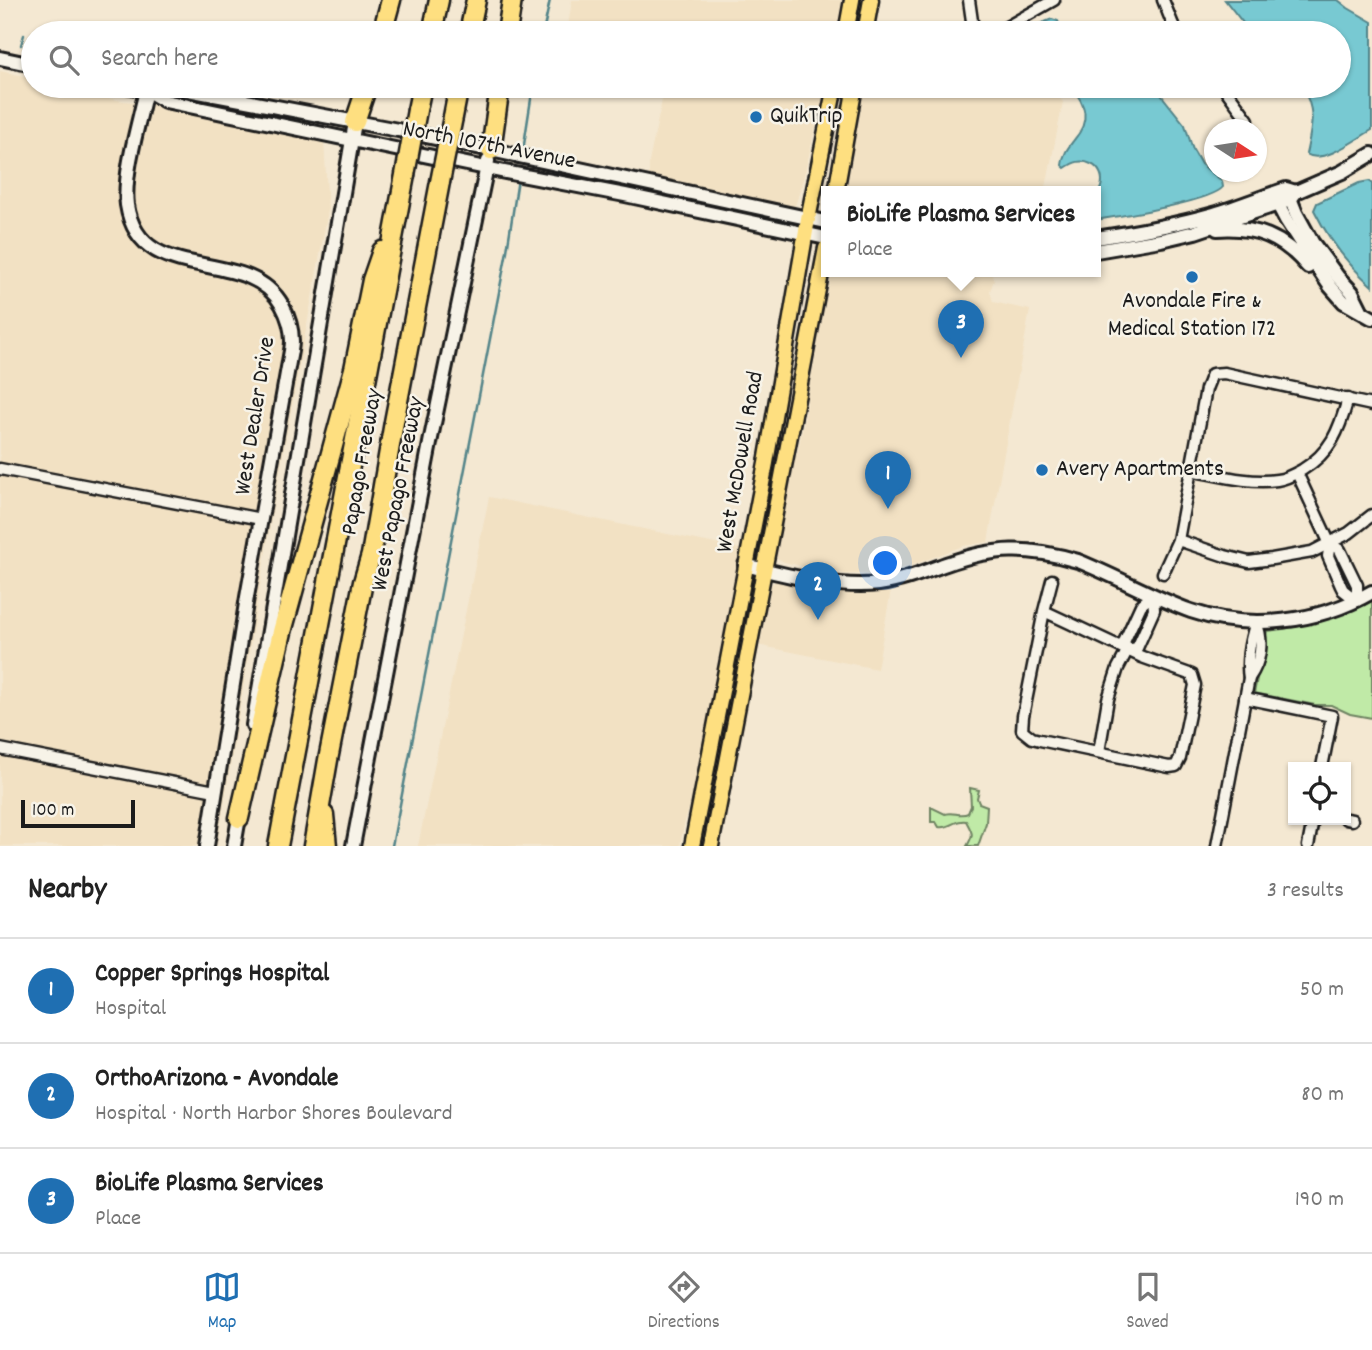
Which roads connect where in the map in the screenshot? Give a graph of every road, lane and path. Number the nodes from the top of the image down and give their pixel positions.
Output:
1 (391, 0) edge
2 (439, 0) edge
3 (476, 0) edge
4 (512, 0) edge
5 (852, 0) edge
6 (872, 0) edge
7 (969, 0) edge
8 (1054, 0) edge
9 (1163, 0) edge
10 (385, 21) edge
11 (435, 21) edge
12 (472, 21) edge
13 (509, 21) edge
14 (848, 21) edge
15 (868, 21) edge
16 (972, 21) edge
17 (1017, 21) edge
18 (1171, 21) edge
19 (0, 58) edge
20 (21, 62) edge
21 (144, 98) edge
22 (160, 98) edge
23 (230, 98) edge
24 (363, 98) edge
25 (420, 98) edge
26 (457, 98) edge
27 (498, 98) edge
28 (833, 98) edge
29 (853, 98) edge
30 (1232, 98) edge
31 (1247, 119) edge
32 (355, 122) junction
33 (351, 140) junction
34 (1372, 154) edge
35 (489, 159) junction
36 (576, 185) junction
37 (837, 186) edge
38 (663, 187) junction
39 (1284, 196) junction
40 (717, 200) junction
41 (400, 202) junction
42 (660, 203) junction
43 (808, 219) junction
44 (821, 221) edge
45 (1195, 232) junction
46 (806, 234) junction
47 (1160, 234) junction
48 (821, 237) edge
49 (1101, 238) edge
50 (1101, 250) edge
51 (821, 274) edge
52 (1330, 286) junction
53 (1366, 314) edge
54 (1348, 399) junction
55 (1372, 405) edge
56 (0, 469) edge
57 (1190, 470) junction
58 (1297, 473) junction
59 (1372, 515) edge
60 (261, 519) junction
61 (1178, 540) junction
62 (1330, 544) junction
63 (745, 565) junction
64 (1349, 567) junction
65 (764, 570) junction
66 (1163, 573) dead end
67 (1336, 573) junction
68 (1052, 580) dead end
69 (1372, 592) edge
70 (1153, 595) junction
71 (1357, 601) junction
72 (1044, 611) junction
73 (1256, 622) junction
74 (1132, 624) junction
75 (1145, 630) junction
76 (1127, 651) junction
77 (1245, 698) junction
78 (0, 749) edge
79 (1098, 752) junction
80 (1323, 762) edge
81 (215, 791) junction
82 (322, 798) junction
83 (239, 818) junction
84 (1311, 825) edge
85 (206, 846) edge
86 (234, 846) edge
87 (278, 846) edge
88 (313, 846) edge
89 (327, 846) edge
90 (353, 846) edge
91 (692, 846) edge
92 (711, 846) edge
93 (1217, 846) edge
94 (1308, 846) edge

1 - 10 highway
2 - 11 highway
3 - 12 highway
4 - 13 highway
5 - 14 main road
6 - 15 main road
7 - 16 street
8 - 17 street
9 - 18 street
19 - 20 main road
21 - 60 main road, West Dealer Drive
22 - 33 main road, North 107th Avenue
23 - 32 main road, North 107th Avenue
24 - 32 highway
25 - 41 highway, Papago Freeway, bridge
26 - 82 highway, Papago Freeway, bridge
27 - 35 highway
28 - 43 main road, West McDowell Road
29 - 37 main road
30 - 31 street
32 - 33 main road
32 - 35 main road, North 107th Avenue
33 - 35 main road, North 107th Avenue
33 - 83 main road
34 - 39 main road
35 - 36 main road, North 107th Avenue
35 - 38 main road, North 107th Avenue
35 - 90 main road, West Papago Freeway
36 - 38 main road
36 - 42 main road, North 107th Avenue
38 - 40 main road, North 107th Avenue
39 - 45 main road
39 - 47 main road
39 - 52 main road
39 - 53 main road
40 - 42 main road
40 - 43 main road, North 107th Avenue
41 - 83 highway
41 - 87 highway, Papago Freeway
42 - 46 main road, North 107th Avenue
43 - 44 main road, North 107th Avenue
43 - 46 main road, West McDowell Road
45 - 47 main road
45 - 52 main road
46 - 48 main road, North 107th Avenue
46 - 63 main road, West McDowell Road
47 - 49 main road
47 - 50 main road
51 - 65 main road, West McDowell Road
52 - 53 main road
54 - 55 street
54 - 57 street
54 - 58 street
56 - 60 street
57 - 58 street
57 - 61 street
58 - 62 street
59 - 62 street
60 - 81 main road, West Dealer Drive
61 - 62 street
61 - 66 street
62 - 64 street
62 - 67 street
63 - 65 main road
63 - 91 main road, West McDowell Road
64 - 67 street
64 - 71 street
65 - 70 main road
65 - 92 main road, West McDowell Road
67 - 71 street
68 - 72 street
69 - 71 main road
70 - 73 main road
70 - 74 street
70 - 75 street
71 - 73 main road
72 - 76 street
72 - 79 street
73 - 77 street
74 - 75 street
74 - 76 street
75 - 76 street
76 - 79 street
76 - 79 street
77 - 80 street
77 - 93 street
78 - 81 street
81 - 85 main road, West Dealer Drive
82 - 88 highway, Papago Freeway
82 - 89 highway
83 - 86 main road
84 - 94 street

